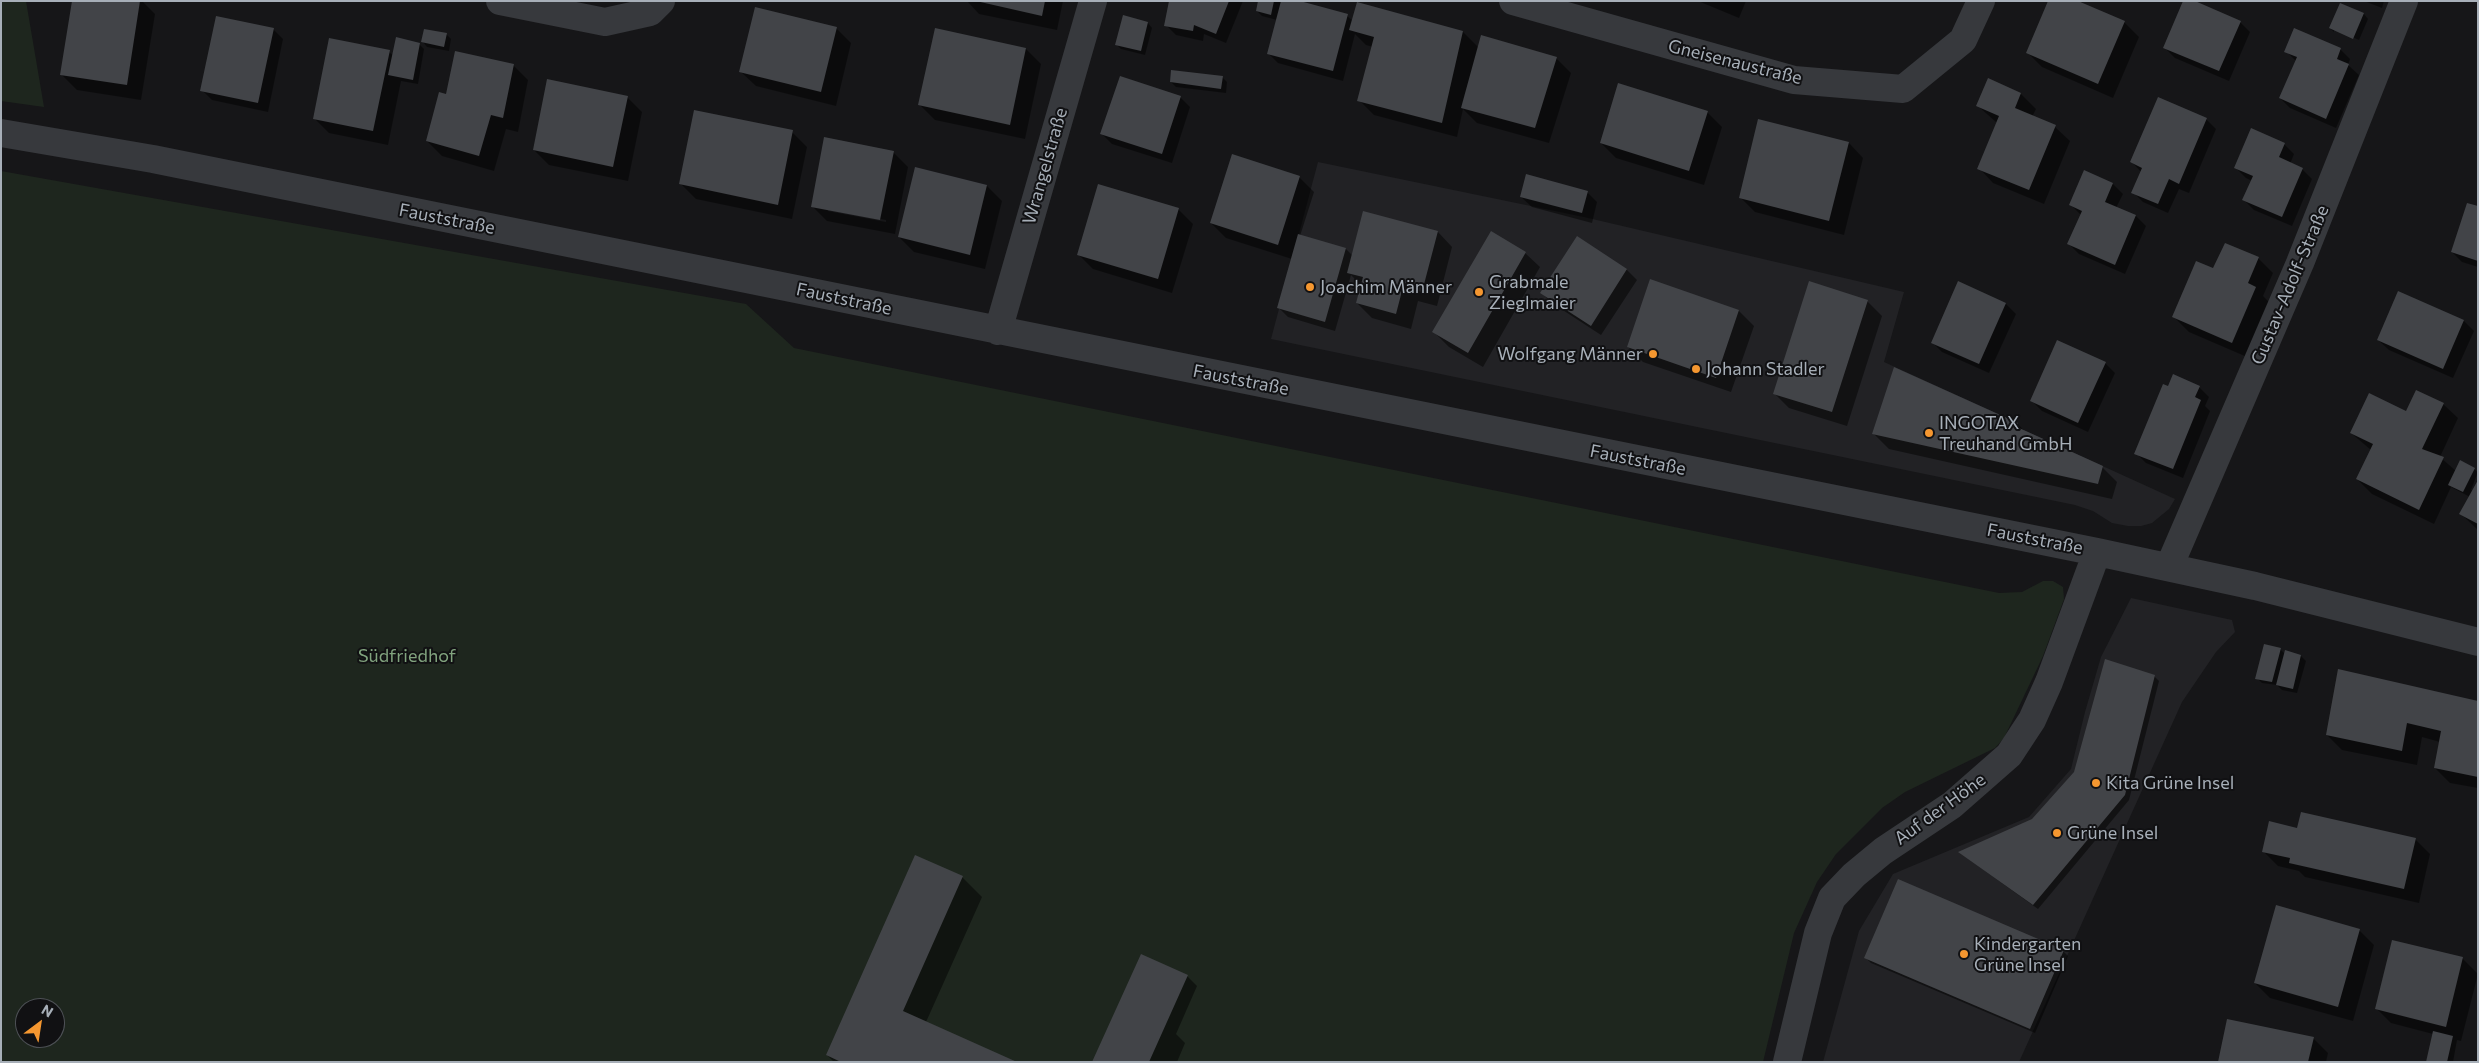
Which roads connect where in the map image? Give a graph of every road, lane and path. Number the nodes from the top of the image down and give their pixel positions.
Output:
1 (500, 1) edge
2 (662, 1) edge
3 (1093, 1) edge
4 (1512, 1) edge
5 (1981, 1) edge
6 (2404, 1) edge
7 (1, 132) edge
8 (998, 331) junction
9 (2097, 552) junction
10 (2169, 567) junction
11 (2478, 642) edge
12 (1787, 1062) edge

1 - 2 street
3 - 8 street, Wrangelstraße
4 - 5 street, Gneisenaustraße
6 - 10 street, Gustav-Adolf-Straße
7 - 8 street, Fauststraße
8 - 9 street, Fauststraße
9 - 10 street, Fauststraße
9 - 12 street, Auf der Höhe
10 - 11 street, Fauststraße

